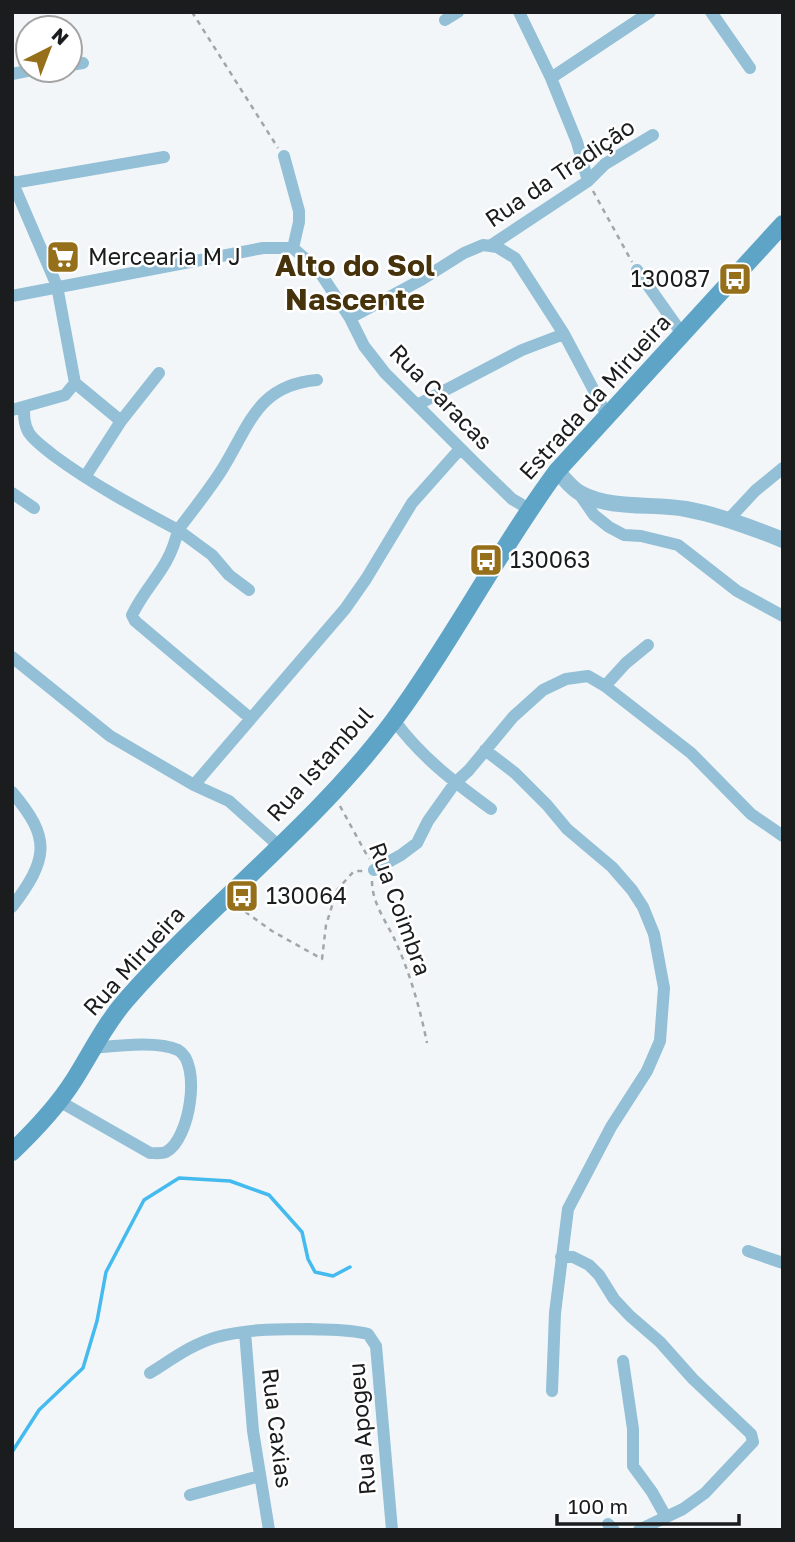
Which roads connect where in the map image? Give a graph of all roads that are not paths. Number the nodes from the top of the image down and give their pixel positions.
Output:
1 (458, 12) edge
2 (519, 12) edge
3 (650, 12) edge
4 (710, 12) edge
5 (445, 20) dead end
6 (750, 68) dead end
7 (551, 78) junction
8 (653, 135) dead end
9 (163, 156) dead end
10 (284, 156) road end
11 (588, 181) junction
12 (13, 182) edge
13 (783, 224) edge
14 (490, 246) junction
15 (293, 248) junction
16 (637, 270) road end
17 (57, 286) junction
18 (12, 296) edge
19 (350, 318) junction
20 (564, 334) junction
21 (683, 335) junction
22 (159, 373) dead end
23 (317, 380) dead end
24 (75, 383) junction
25 (417, 405) junction
26 (18, 409) edge
27 (608, 417) junction
28 (121, 421) junction
29 (460, 449) junction
30 (783, 468) edge
31 (557, 471) junction
32 (85, 477) junction
33 (578, 492) junction
34 (12, 493) edge
35 (34, 508) dead end
36 (529, 509) junction
37 (729, 519) junction
38 (178, 530) junction
39 (783, 540) edge
40 (249, 590) dead end
41 (783, 616) edge
42 (648, 645) dead end
43 (12, 657) edge
44 (606, 686) junction
45 (250, 718) junction
46 (394, 719) junction
47 (485, 750) junction
48 (454, 783) junction
49 (194, 785) junction
50 (12, 792) edge
51 (491, 809) dead end
52 (783, 836) edge
53 (279, 846) junction
54 (374, 870) road end
55 (12, 907) edge
56 (92, 1048) junction
57 (59, 1101) junction
58 (12, 1152) edge
59 (748, 1251) dead end
60 (561, 1257) junction
61 (783, 1263) edge
62 (245, 1332) junction
63 (623, 1361) dead end
64 (150, 1373) dead end
65 (552, 1391) dead end
66 (260, 1476) junction
67 (190, 1495) dead end
68 (666, 1517) junction
69 (269, 1530) edge
70 (392, 1530) edge
71 (639, 1530) edge

1 - 5 street
2 - 7 street
3 - 7 street
4 - 6 street
7 - 11 street
8 - 11 street, Rua da Tradição
9 - 12 street
10 - 15 street
11 - 14 street, Rua da Tradição
12 - 17 street
13 - 21 main road, Estrada da Mirueira
14 - 19 street, Rua da Tradição
14 - 20 street
15 - 17 street
15 - 19 street, Rua Caracas
16 - 21 street
17 - 18 street
17 - 24 street
19 - 25 street, Rua Caracas
20 - 25 street
20 - 27 street
21 - 27 main road, Estrada da Mirueira
22 - 28 street
23 - 38 street
24 - 26 street
24 - 28 street
25 - 29 street, Rua Caracas
26 - 32 street
27 - 31 main road, Estrada da Mirueira
28 - 32 street
29 - 36 street, Rua Caracas
29 - 45 street
30 - 37 street
31 - 33 street
31 - 36 main road, Estrada da Mirueira
32 - 38 street
33 - 37 street
33 - 41 street
34 - 35 street
36 - 46 main road, Rua Istambul
37 - 39 street
38 - 40 street
38 - 45 street
42 - 44 street
43 - 49 street, Rua Istambul
44 - 47 street
44 - 52 street
45 - 49 street
46 - 48 street
46 - 53 main road, Rua Istambul
47 - 48 street
47 - 60 street
48 - 51 street
48 - 54 street
49 - 53 street, Rua Istambul
50 - 55 street
53 - 56 main road, Rua Mirueira
56 - 57 main road, Rua Mirueira
56 - 57 street
57 - 58 main road, Rua Mirueira
59 - 61 street
60 - 65 street
60 - 68 street
62 - 64 street
62 - 66 street, Rua Caxias
62 - 70 street, Rua Apogeu
63 - 68 street
66 - 67 street
66 - 69 street, Rua Caxias
68 - 71 street

